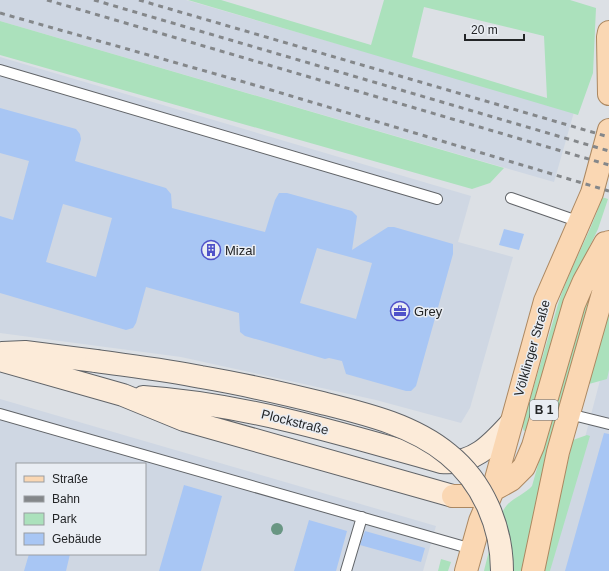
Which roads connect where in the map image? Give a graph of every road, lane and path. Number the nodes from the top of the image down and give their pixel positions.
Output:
1 (609, 32) edge
2 (0, 70) edge
3 (609, 94) edge
4 (609, 130) edge
5 (511, 198) dead end
6 (437, 199) dead end
7 (580, 222) junction
8 (609, 236) edge
9 (609, 242) edge
10 (606, 294) edge
11 (0, 354) edge
12 (0, 360) edge
13 (124, 395) junction
14 (0, 414) edge
15 (569, 414) junction
16 (511, 423) junction
17 (609, 424) edge
18 (493, 490) junction
19 (453, 496) junction
20 (362, 517) junction
21 (480, 521) junction
22 (472, 549) junction
23 (346, 571) edge
24 (466, 571) edge
25 (502, 571) edge
26 (533, 571) edge

1 - 3 main road
2 - 6 lane
4 - 7 main road, Völklinger Straße / B 1
5 - 7 lane
7 - 16 main road, Völklinger Straße / B 1
8 - 18 main road, B 1
9 - 10 main road, B 1
10 - 15 main road, B 1
11 - 25 main road, bridge
12 - 13 main road, Plockstraße
13 - 16 main road, Plockstraße
13 - 19 main road, Plockstraße
14 - 20 lane
15 - 17 lane
15 - 26 main road, B 1
16 - 18 main road, Völklinger Straße / B 1
18 - 19 main road, B 1
18 - 21 main road, Völklinger Straße / B 1
19 - 21 main road
20 - 22 lane
20 - 23 lane
21 - 22 main road, Völklinger Straße / B 1
22 - 24 main road, Völklinger Straße / B 1

